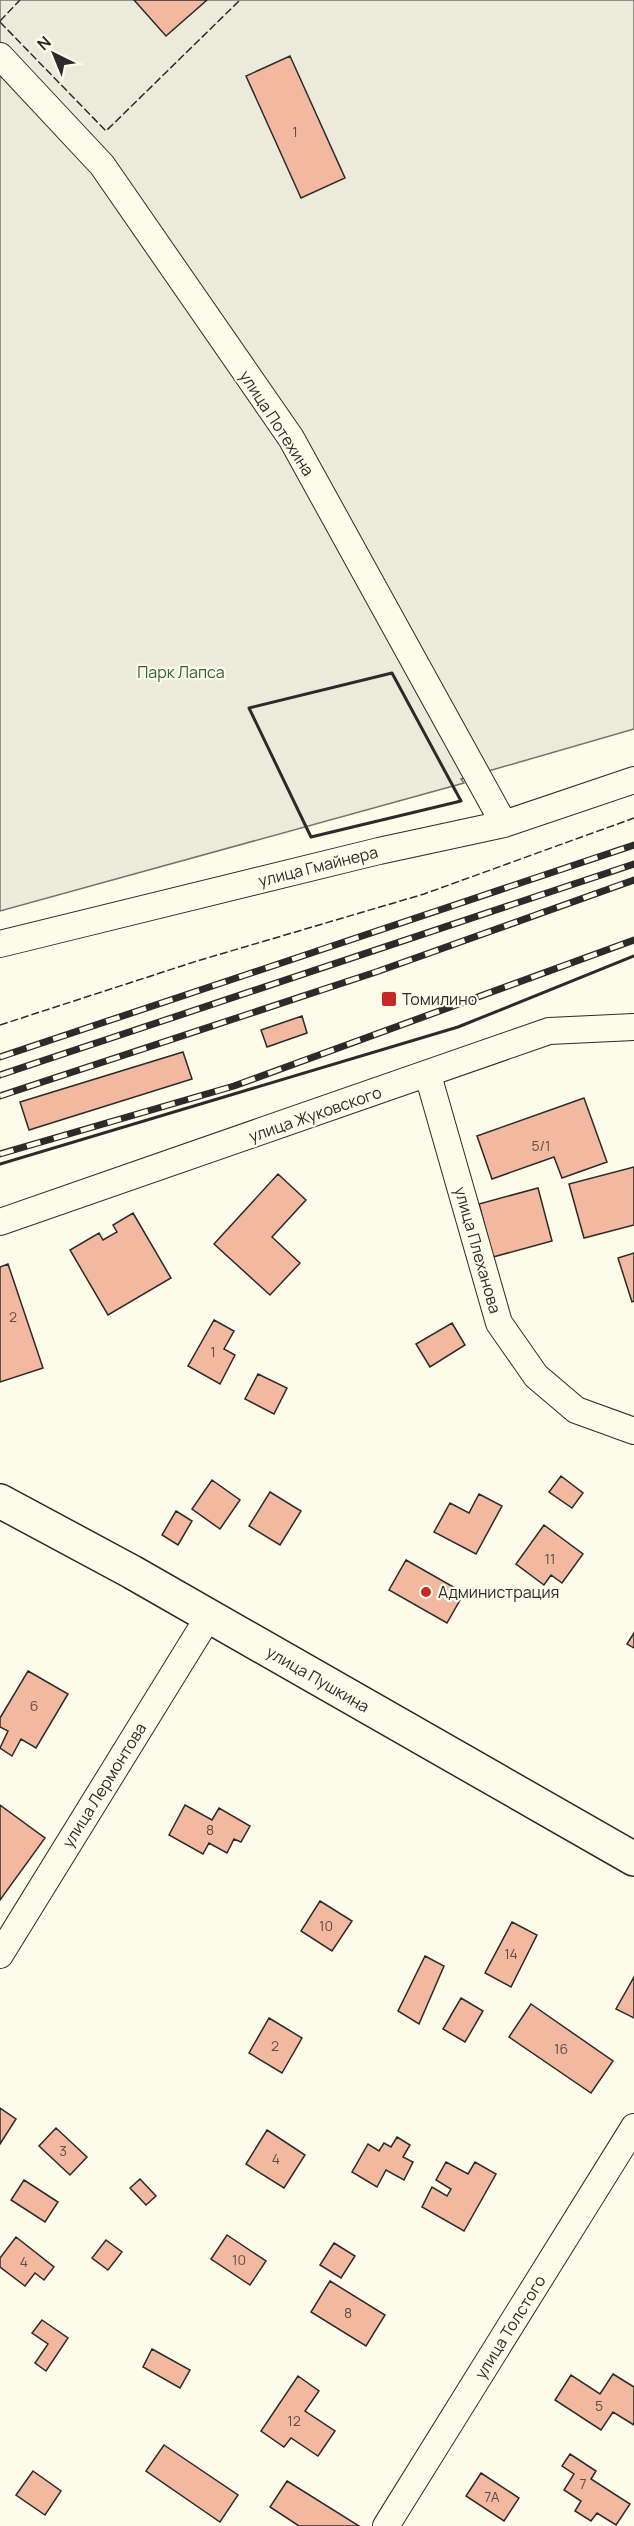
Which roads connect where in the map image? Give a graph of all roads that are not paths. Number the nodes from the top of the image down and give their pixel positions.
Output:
1 (0, 56) edge
2 (634, 780) edge
3 (504, 824) junction
4 (0, 944) edge
5 (634, 1027) edge
6 (428, 1075) junction
7 (0, 1222) edge
8 (634, 1431) edge
9 (0, 1501) edge
10 (208, 1616) junction
11 (634, 1859) edge
12 (0, 1955) edge
13 (634, 2127) edge
14 (386, 2526) edge

1 - 3 street, улица Потехина
2 - 3 street, улица Гмайнера
3 - 4 street, улица Гмайнера
5 - 6 street, улица Жуковского
6 - 7 street, улица Жуковского
6 - 8 street, улица Плеханова
9 - 10 main road, улица Пушкина
10 - 11 main road, улица Пушкина
10 - 12 street, улица Лермонтова
13 - 14 street, улица Толстого

